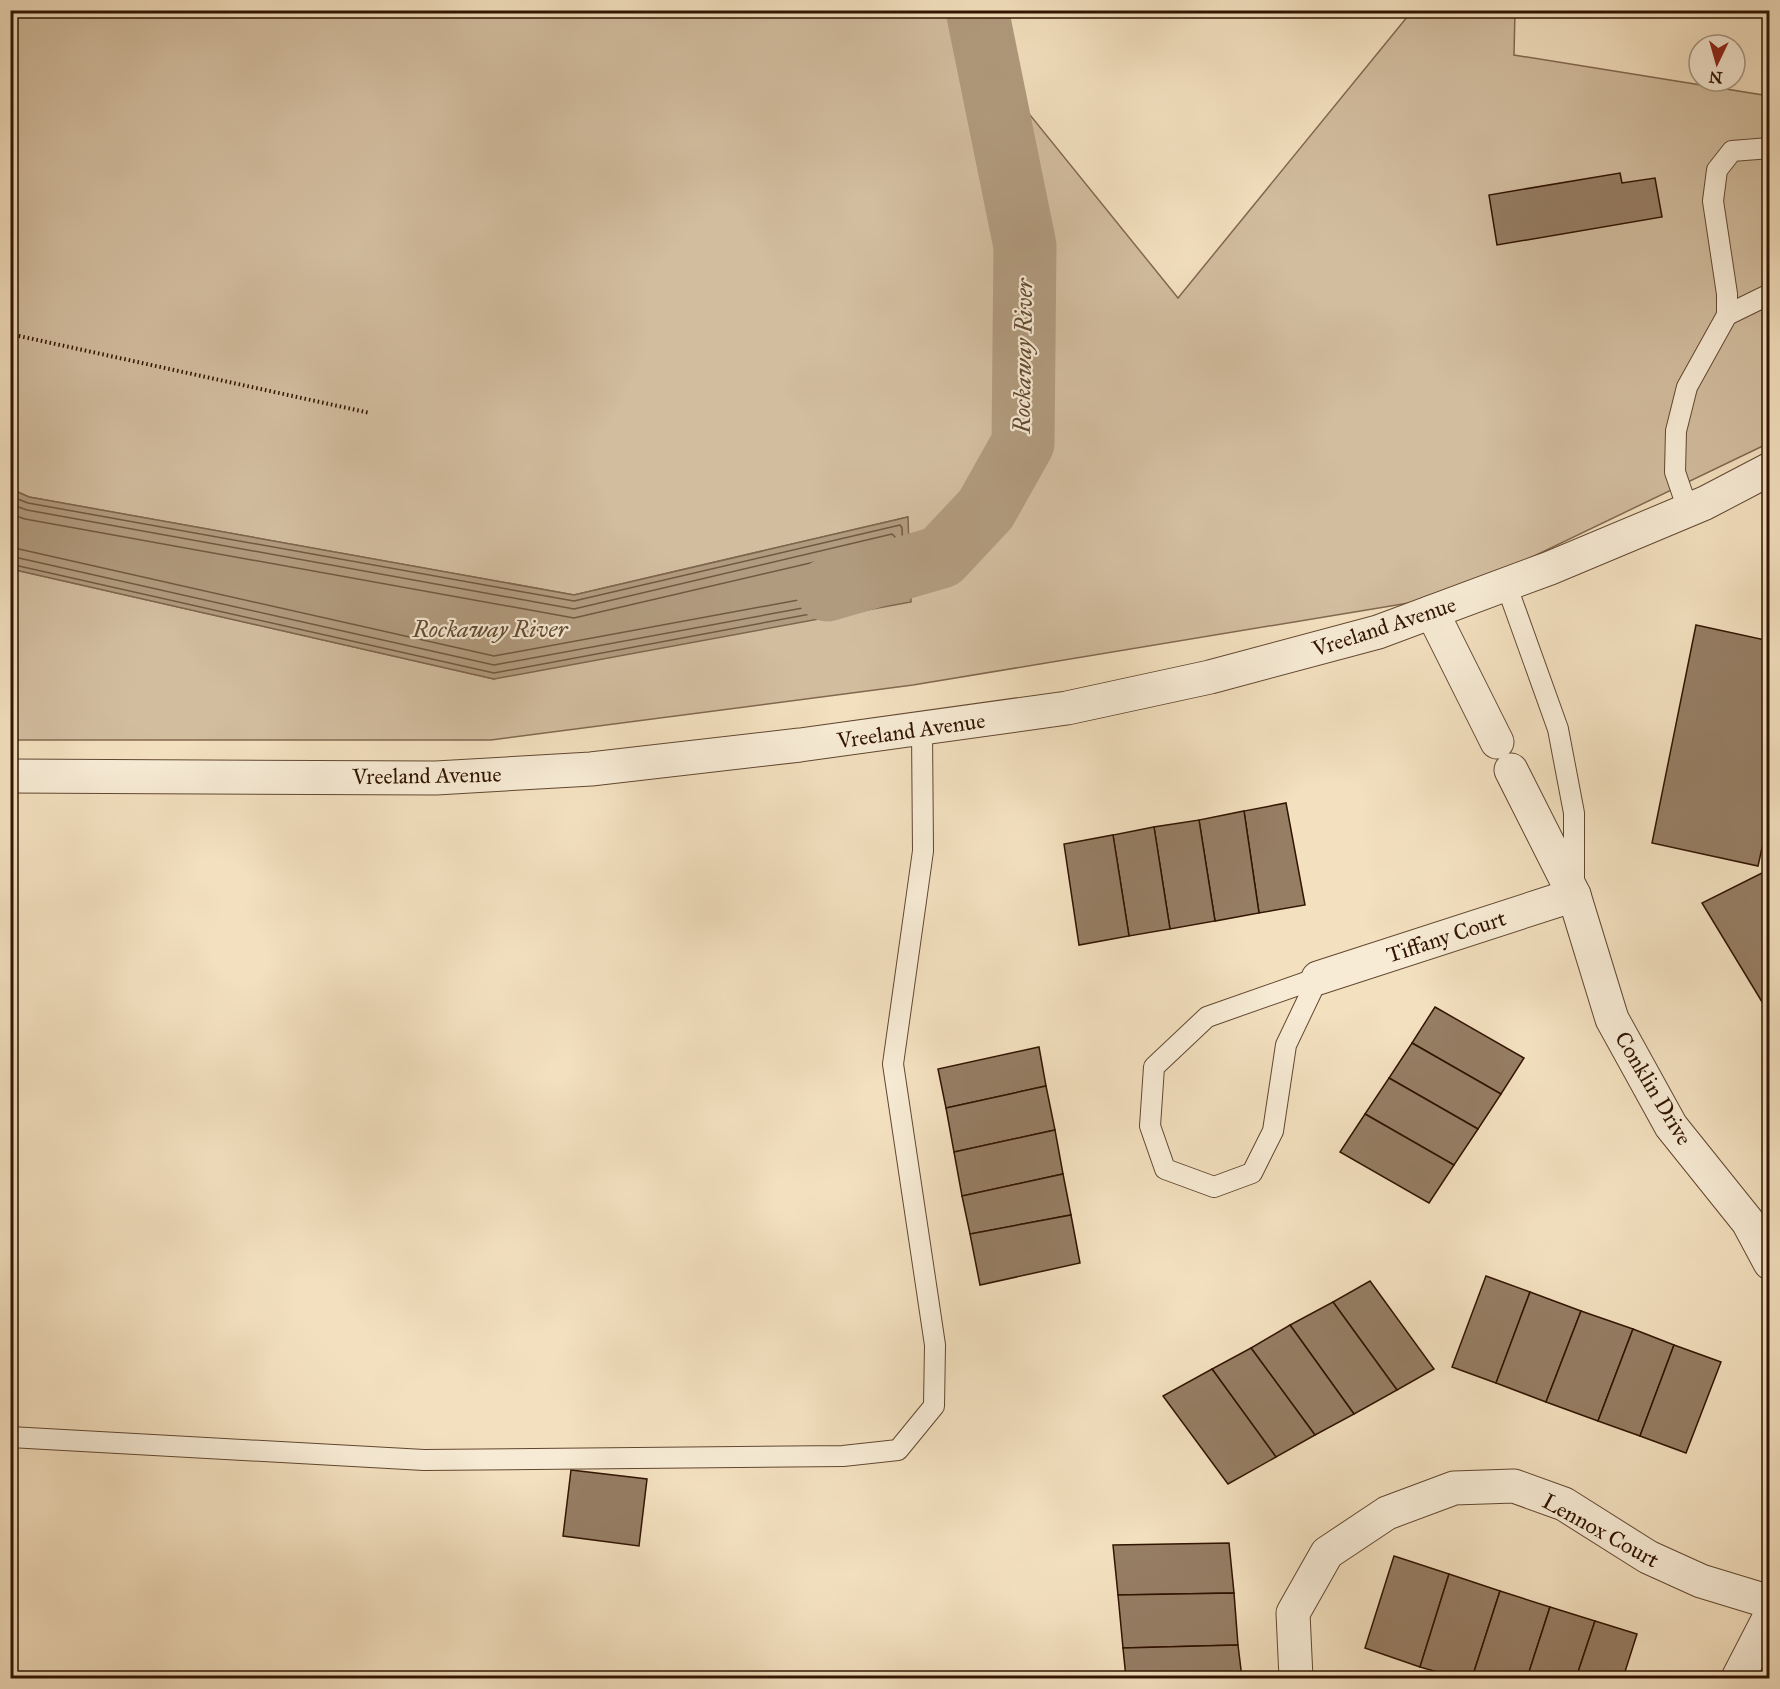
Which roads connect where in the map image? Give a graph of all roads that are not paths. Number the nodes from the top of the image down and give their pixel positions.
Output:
1 (1770, 148) edge
2 (1770, 294) edge
3 (1727, 315) junction
4 (1770, 469) edge
5 (1688, 510) junction
6 (1506, 584) junction
7 (1432, 612) junction
8 (922, 729) junction
9 (10, 776) edge
10 (1574, 895) junction
11 (1318, 978) junction
12 (1759, 1214) edge
13 (1770, 1263) edge
14 (10, 1437) edge
15 (1770, 1602) edge
16 (1770, 1616) edge
17 (1296, 1678) edge
18 (1738, 1678) edge

1 - 3 lane
2 - 3 lane
3 - 5 lane
4 - 5 street, Vreeland Avenue
5 - 6 street, Vreeland Avenue
6 - 7 street, Vreeland Avenue
6 - 10 lane, Conklin Drive
7 - 8 street, Vreeland Avenue
7 - 10 street, Conklin Drive
8 - 9 street, Vreeland Avenue
8 - 14 lane
10 - 11 street, Tiffany Court
10 - 12 street, Conklin Drive
11 - 11 lane, Tiffany Court
12 - 13 street, Conklin Drive
15 - 17 street, Lennox Court
16 - 18 street

